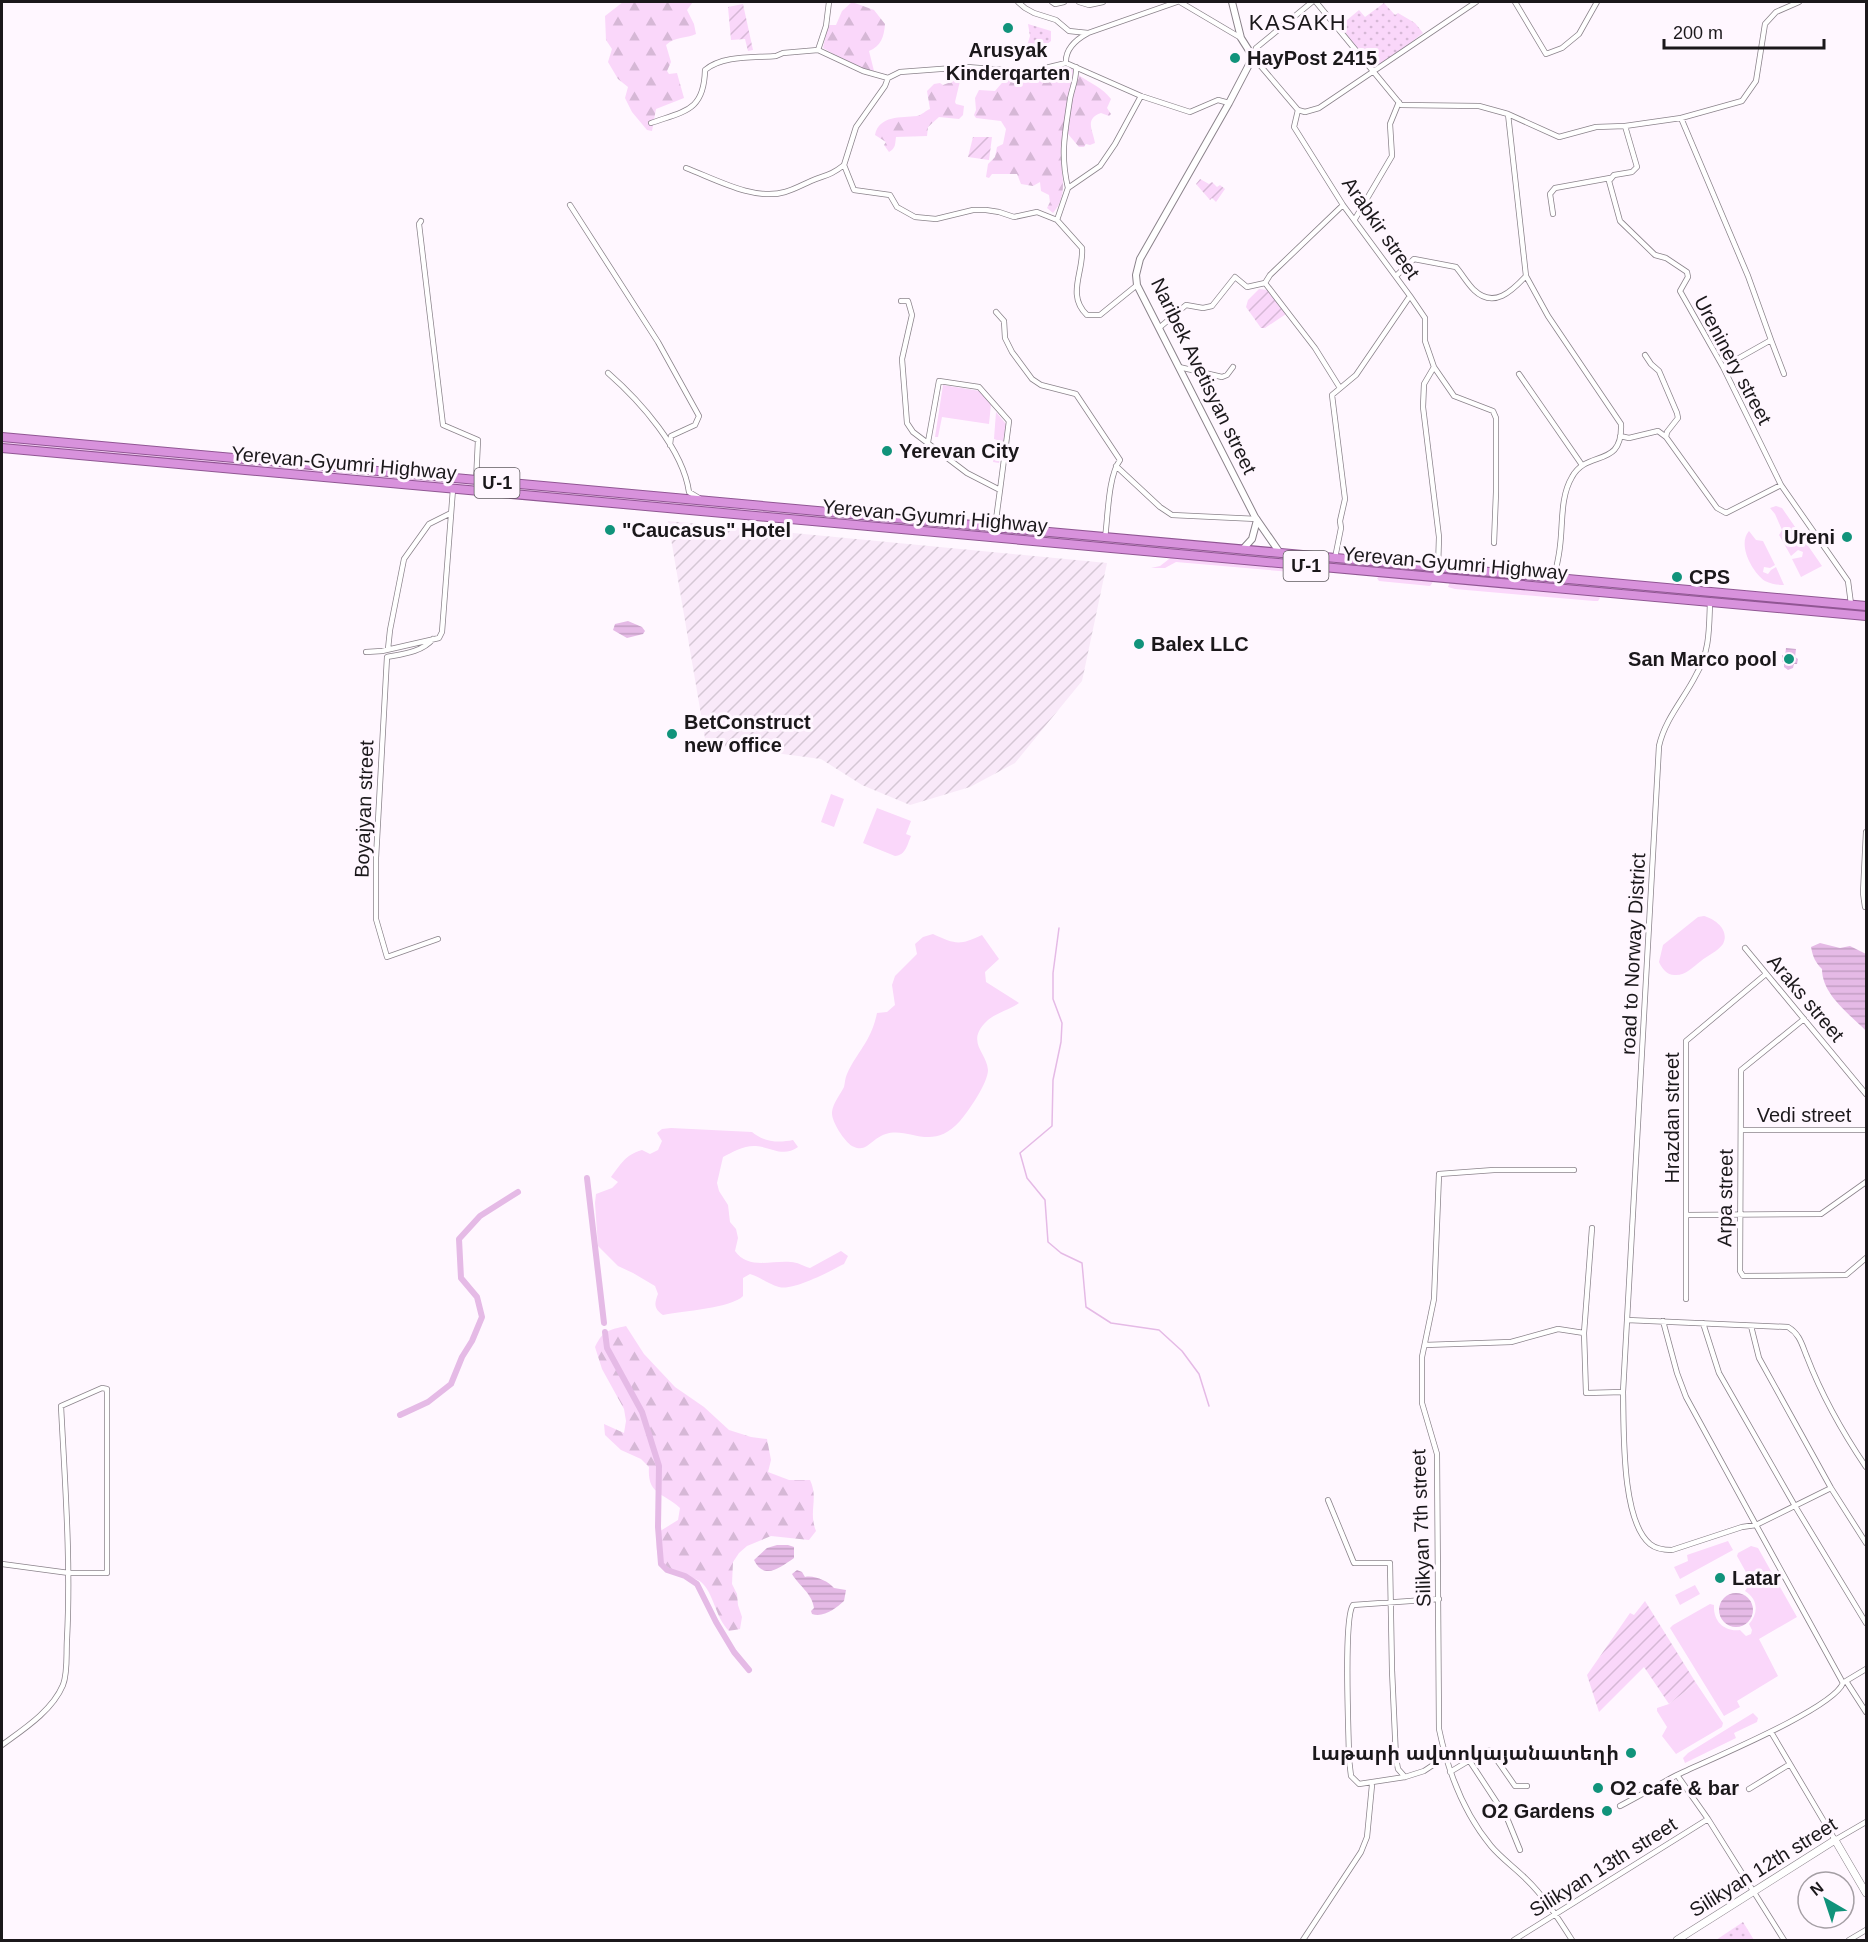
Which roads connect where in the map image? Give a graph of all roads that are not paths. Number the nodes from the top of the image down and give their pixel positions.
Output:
1 (829, 2) edge
2 (1018, 2) edge
3 (1052, 2) edge
4 (1064, 2) edge
5 (1079, 2) edge
6 (1103, 2) edge
7 (1176, 2) edge
8 (1232, 2) edge
9 (1314, 2) edge
10 (1476, 2) edge
11 (1515, 2) edge
12 (1597, 2) edge
13 (1800, 2) edge
14 (1088, 33) junction
15 (1241, 38) junction
16 (818, 50) junction
17 (1253, 57) junction
18 (1066, 63) junction
19 (1076, 67) junction
20 (1374, 71) junction
21 (888, 78) junction
22 (1141, 96) junction
23 (1399, 102) junction
24 (1229, 103) junction
25 (1298, 110) junction
26 (1508, 114) junction
27 (1681, 118) junction
28 (651, 123) dead end
29 (1625, 126) junction
30 (844, 165) junction
31 (686, 168) dead end
32 (1610, 178) junction
33 (1068, 188) junction
34 (570, 205) dead end
35 (1343, 205) junction
36 (1553, 214) dead end
37 (1355, 219) junction
38 (421, 220) dead end
39 (1057, 220) junction
40 (1396, 276) junction
41 (1526, 276) junction
42 (1265, 283) junction
43 (1137, 285) junction
44 (1410, 296) junction
45 (901, 301) dead end
46 (996, 312) dead end
47 (1159, 328) junction
48 (1772, 340) junction
49 (1645, 355) dead end
50 (1434, 366) junction
51 (1179, 367) junction
52 (1233, 367) dead end
53 (1723, 367) junction
54 (608, 373) dead end
55 (1519, 374) dead end
56 (1784, 374) dead end
57 (1340, 387) junction
58 (1620, 436) junction
59 (2, 437) edge
60 (1666, 437) junction
61 (928, 442) junction
62 (670, 445) junction
63 (2, 448) edge
64 (1582, 465) junction
65 (1116, 466) junction
66 (363, 471) junction
67 (477, 481) junction
68 (362, 482) junction
69 (1781, 485) junction
70 (453, 489) junction
71 (1000, 490) junction
72 (704, 501) junction
73 (451, 513) junction
74 (1257, 519) junction
75 (994, 527) junction
76 (991, 537) junction
77 (1105, 538) junction
78 (1494, 543) dead end
79 (1242, 550) junction
80 (1280, 553) junction
81 (1335, 558) junction
82 (1438, 568) junction
83 (1554, 579) junction
84 (1621, 584) junction
85 (1620, 594) junction
86 (1710, 602) junction
87 (1832, 603) junction
88 (1851, 604) junction
89 (1866, 606) edge
90 (1831, 613) junction
91 (1866, 616) edge
92 (433, 639) junction
93 (388, 649) junction
94 (366, 652) dead end
95 (1866, 832) edge
96 (1865, 907) edge
97 (438, 939) dead end
98 (1745, 948) dead end
99 (1766, 974) junction
100 (1804, 1019) junction
101 (1866, 1094) edge
102 (1741, 1130) junction
103 (1866, 1130) edge
104 (1574, 1170) dead end
105 (1866, 1182) edge
106 (1687, 1215) junction
107 (1740, 1215) junction
108 (1592, 1228) dead end
109 (1866, 1258) edge
110 (1686, 1299) dead end
111 (1627, 1320) junction
112 (1664, 1321) junction
113 (1703, 1323) junction
114 (1751, 1326) junction
115 (1584, 1333) junction
116 (1425, 1345) junction
117 (1623, 1392) junction
118 (1866, 1467) edge
119 (1831, 1488) junction
120 (1328, 1500) dead end
121 (1795, 1506) junction
122 (1756, 1525) junction
123 (1866, 1543) edge
124 (2, 1564) edge
125 (69, 1573) junction
126 (1439, 1599) junction
127 (1392, 1603) junction
128 (1866, 1623) edge
129 (1866, 1669) edge
130 (1845, 1682) junction
131 (1866, 1712) edge
132 (1771, 1732) junction
133 (2, 1745) edge
134 (1445, 1757) junction
135 (1469, 1760) junction
136 (1790, 1764) junction
137 (1450, 1772) junction
138 (1677, 1775) junction
139 (1405, 1777) junction
140 (1372, 1785) dead end
141 (1527, 1786) dead end
142 (1749, 1789) dead end
143 (1620, 1806) dead end
144 (1708, 1820) junction
145 (1866, 1822) edge
146 (1835, 1840) junction
147 (1520, 1850) dead end
148 (1754, 1892) junction
149 (1866, 1893) edge
150 (1556, 1915) junction
151 (1866, 1930) edge
152 (1306, 1940) edge
153 (1514, 1941) edge
154 (1572, 1941) edge
155 (1677, 1941) edge
156 (1784, 1941) edge
157 (1850, 1941) edge

1 - 16 street
2 - 14 street
3 - 4 street
5 - 6 street
7 - 14 street
7 - 15 street
8 - 15 street
9 - 17 street
9 - 20 street
10 - 20 street
11 - 12 street
13 - 27 street
14 - 18 street
15 - 17 street
16 - 21 street
16 - 28 street
17 - 24 street, Naribek Avetisyan street
17 - 25 street
18 - 19 street
18 - 21 street
19 - 22 street
19 - 33 street
20 - 23 street
20 - 25 street
21 - 30 street
22 - 24 street
22 - 33 street
23 - 26 street
23 - 37 street
24 - 43 street, Naribek Avetisyan street
25 - 35 street, Arabkir street
26 - 29 street
26 - 41 street
27 - 29 street
27 - 48 street
29 - 32 street
30 - 31 street
30 - 39 street
32 - 36 street
32 - 53 street, Ureninery street
33 - 39 street
34 - 62 street
35 - 37 street, Arabkir street
35 - 42 street
37 - 40 street, Arabkir street
38 - 67 street
39 - 43 street
40 - 41 street
40 - 44 street, Arabkir street
41 - 58 street
42 - 47 street
42 - 57 street
43 - 47 street, Naribek Avetisyan street
44 - 50 street
44 - 57 street, Arabkir street
45 - 61 street
46 - 65 street
47 - 51 street, Naribek Avetisyan street
48 - 53 street
48 - 56 street
49 - 60 street
50 - 78 street
50 - 82 street
51 - 52 street
51 - 74 street, Naribek Avetisyan street
53 - 69 street, Ureninery street
54 - 62 street
55 - 64 street
57 - 81 street
58 - 60 street
58 - 64 street
59 - 66 highway, Yerevan-Gyumri Highway / Մ-1
60 - 69 street
61 - 71 street
61 - 71 street
62 - 72 street
63 - 68 highway, Yerevan-Gyumri Highway / Մ-1
64 - 83 street
65 - 74 street
65 - 77 street
66 - 67 highway, Yerevan-Gyumri Highway / Մ-1
66 - 68 highway
67 - 72 highway, Yerevan-Gyumri Highway / Մ-1
68 - 70 highway, Yerevan-Gyumri Highway / Մ-1
69 - 88 street, Ureninery street
70 - 73 street
70 - 76 highway, Yerevan-Gyumri Highway / Մ-1
71 - 75 street
72 - 75 highway, Yerevan-Gyumri Highway / Մ-1
73 - 92 street
73 - 93 street
74 - 79 street
74 - 80 street, Naribek Avetisyan street
75 - 76 highway
75 - 77 highway, Yerevan-Gyumri Highway / Մ-1
76 - 85 highway, Yerevan-Gyumri Highway / Մ-1
77 - 79 highway, Yerevan-Gyumri Highway / Մ-1
79 - 80 highway, Yerevan-Gyumri Highway / Մ-1
80 - 81 highway, Yerevan-Gyumri Highway / Մ-1
81 - 82 highway, Yerevan-Gyumri Highway / Մ-1
82 - 83 highway, Yerevan-Gyumri Highway / Մ-1
83 - 84 highway, Yerevan-Gyumri Highway / Մ-1
84 - 85 highway
84 - 87 highway, Yerevan-Gyumri Highway / Մ-1
85 - 86 highway, Yerevan-Gyumri Highway / Մ-1
86 - 90 highway, Yerevan-Gyumri Highway / Մ-1
86 - 111 street, road to Norway District
87 - 88 highway, Yerevan-Gyumri Highway / Մ-1
87 - 90 highway
88 - 89 highway, Yerevan-Gyumri Highway / Մ-1
90 - 91 highway, Yerevan-Gyumri Highway / Մ-1
92 - 93 street
92 - 97 street, Boyajyan street
93 - 94 street
95 - 96 street
98 - 99 street, Araks street
99 - 100 street, Araks street
99 - 106 street, Hrazdan street
100 - 101 street, Araks street
100 - 102 street, Arpa street
102 - 103 street, Vedi street
102 - 107 street, Arpa street
104 - 116 street, Silikyan 7th street
105 - 107 street
106 - 107 street
106 - 110 street, Hrazdan street
107 - 109 street, Arpa street
108 - 115 street
111 - 112 street
111 - 117 street, road to Norway District
112 - 113 street
112 - 122 street
113 - 114 street
113 - 121 street
114 - 118 street
114 - 119 street
115 - 116 street
115 - 117 street
116 - 126 street, Silikyan 7th street
117 - 122 street, road to Norway District
119 - 121 street, road to Norway District
119 - 123 street
120 - 127 street
121 - 122 street, road to Norway District
121 - 128 street
122 - 130 street
124 - 125 street
125 - 125 street
125 - 133 street
126 - 127 street
126 - 134 street, Silikyan 7th street
127 - 139 street
127 - 139 street
129 - 130 street
130 - 131 street
130 - 132 street
132 - 136 street
132 - 138 street
134 - 137 street, Silikyan 7th street
134 - 139 street
135 - 137 street
135 - 141 street
135 - 147 street
136 - 142 street
136 - 146 street
137 - 150 street, Silikyan 7th street
138 - 143 street
138 - 144 street
140 - 152 street
144 - 148 street
144 - 150 street, Silikyan 13th street
145 - 146 street, Silikyan 12th street
146 - 148 main road, Silikyan 12th street
146 - 149 main road
148 - 155 main road, Silikyan 12th street
148 - 156 street
150 - 153 street, Silikyan 13th street
150 - 154 street, Silikyan 7th street
151 - 157 street

